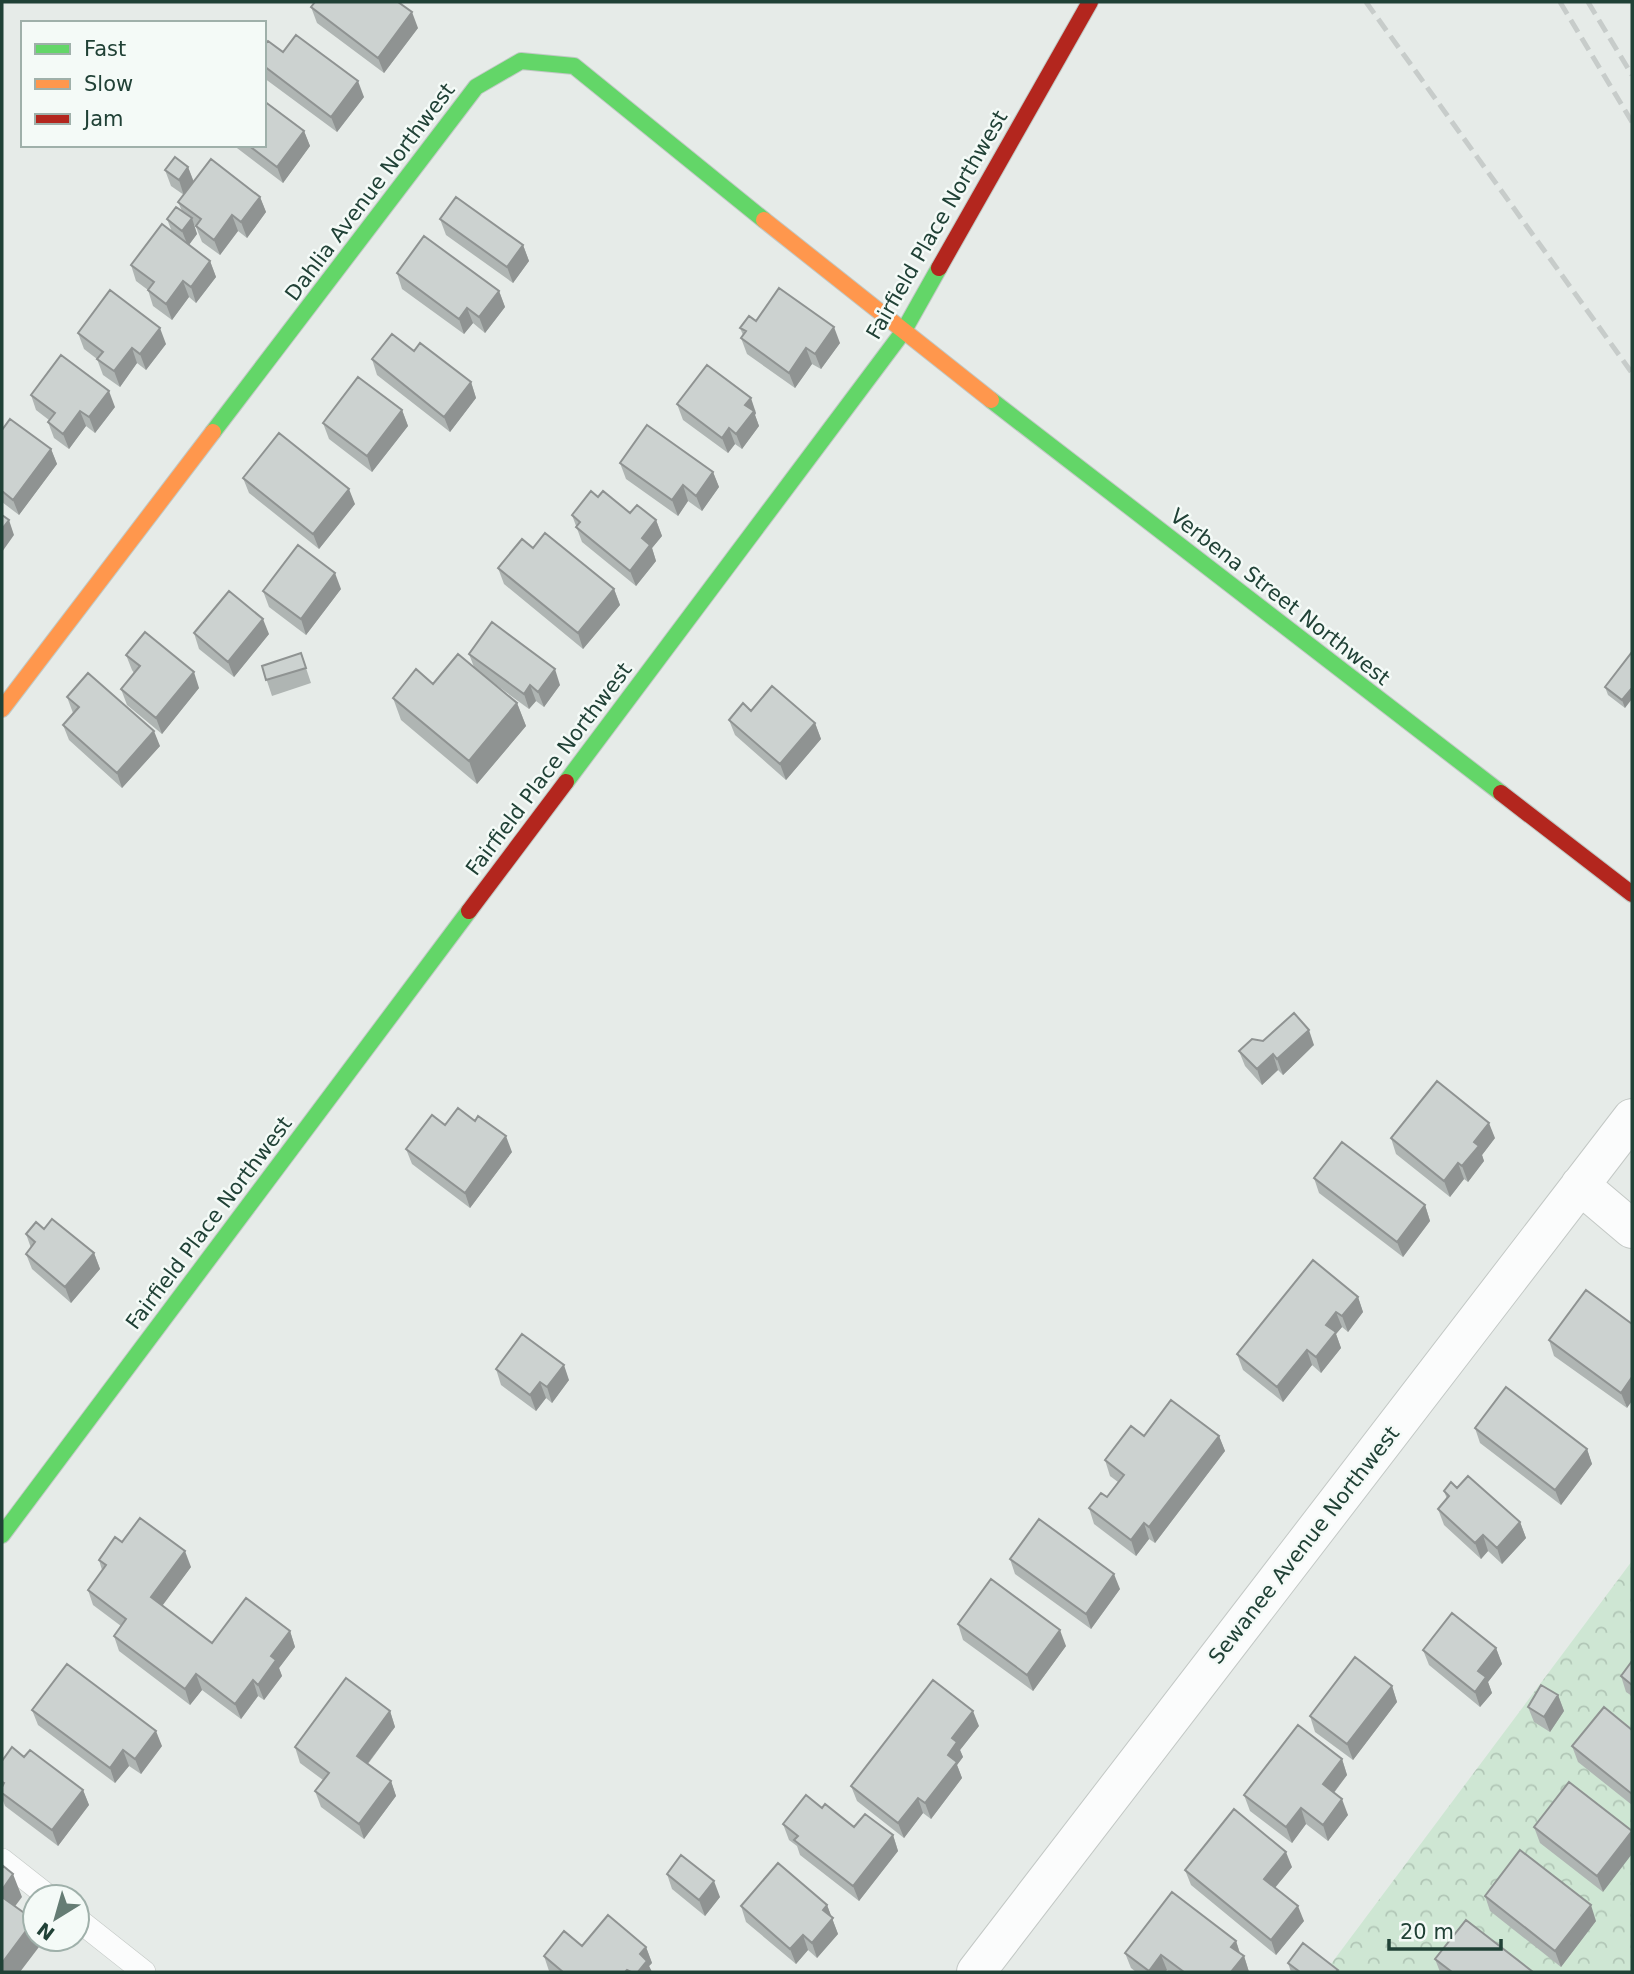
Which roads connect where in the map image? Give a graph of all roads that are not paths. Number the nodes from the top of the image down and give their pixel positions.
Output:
1 (1090, 2) edge
2 (903, 332) junction
3 (2, 709) edge
4 (1632, 894) edge
5 (1632, 1118) edge
6 (1580, 1185) junction
7 (1632, 1230) edge
8 (2, 1535) edge
9 (2, 1860) edge
10 (31, 1883) edge
11 (91, 1930) edge
12 (144, 1972) edge
13 (976, 1972) edge

1 - 2 street, Fairfield Place Northwest
2 - 3 street, Dahlia Avenue Northwest
2 - 4 street, Verbena Street Northwest
2 - 8 street, Fairfield Place Northwest
5 - 6 street, Sewanee Avenue Northwest
6 - 7 street
6 - 13 street, Sewanee Avenue Northwest
9 - 10 lane
11 - 12 lane

